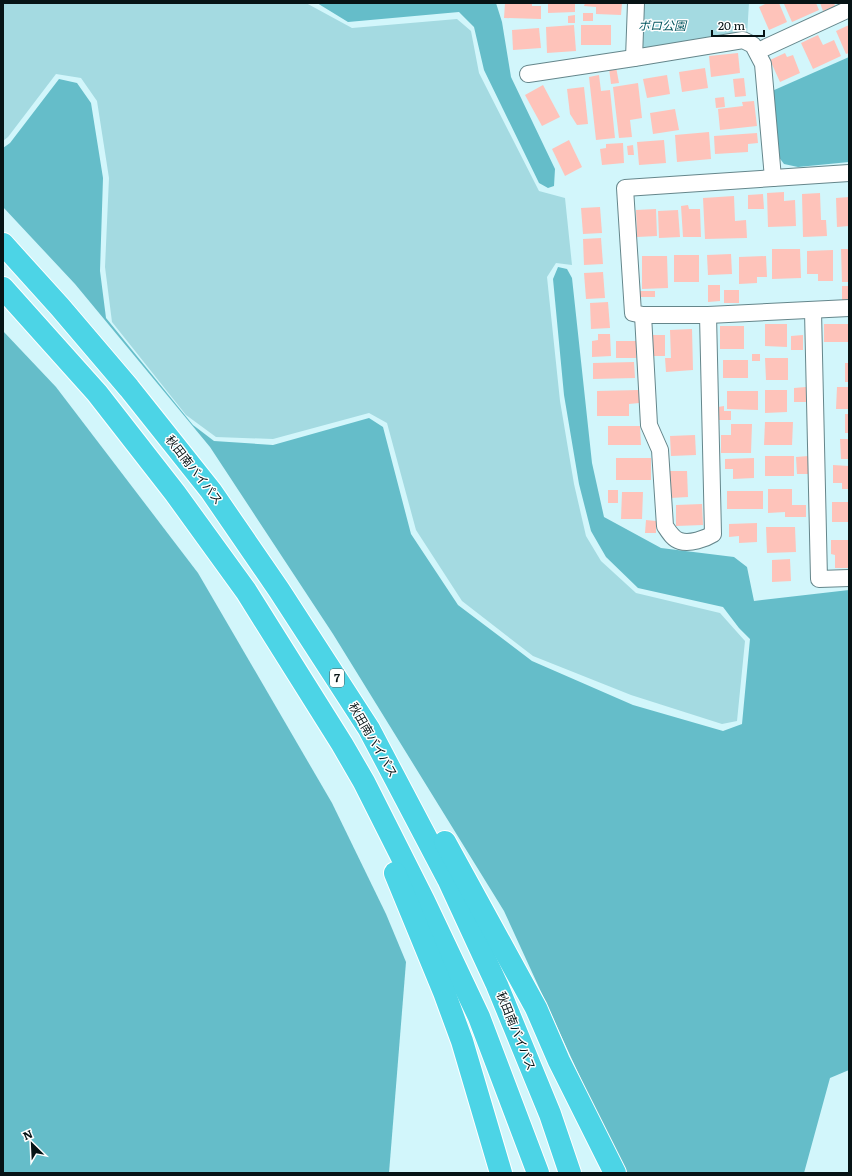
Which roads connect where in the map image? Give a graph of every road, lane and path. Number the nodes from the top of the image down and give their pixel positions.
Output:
1 (636, 3) edge
2 (849, 9) edge
3 (758, 51) junction
4 (634, 58) junction
5 (528, 74) dead end
6 (849, 173) edge
7 (773, 178) junction
8 (3, 244) edge
9 (3, 288) edge
10 (849, 308) edge
11 (813, 311) junction
12 (643, 315) junction
13 (708, 315) junction
14 (849, 578) edge
15 (369, 729) junction
16 (342, 744) junction
17 (501, 1173) edge
18 (538, 1173) edge
19 (570, 1173) edge
20 (615, 1173) edge

1 - 4 street
2 - 3 street
3 - 4 street
3 - 7 street
4 - 5 street
6 - 7 street
7 - 12 street
8 - 15 highway, 秋田南バイパス / 7
9 - 16 highway
10 - 11 street
11 - 13 street
11 - 14 street
12 - 13 street
12 - 13 street
15 - 19 highway, 秋田南バイパス / 7
15 - 20 highway
16 - 17 highway
16 - 18 highway

